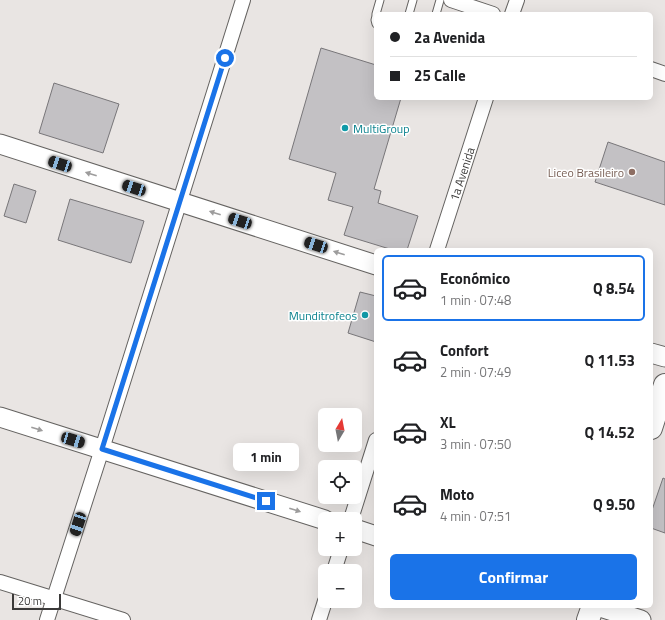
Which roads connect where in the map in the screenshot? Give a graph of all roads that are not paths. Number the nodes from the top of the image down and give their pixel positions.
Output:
1 (243, 0) edge
2 (380, 0) edge
3 (413, 0) edge
4 (440, 0) edge
5 (451, 0) edge
6 (517, 0) edge
7 (377, 12) edge
8 (410, 12) edge
9 (437, 12) edge
10 (487, 12) edge
11 (513, 12) edge
12 (653, 70) edge
13 (665, 74) edge
14 (485, 100) edge
15 (0, 144) edge
16 (179, 202) junction
17 (438, 248) edge
18 (374, 264) edge
19 (653, 354) edge
20 (665, 357) edge
21 (665, 386) edge
22 (0, 417) edge
23 (653, 422) edge
24 (374, 446) edge
25 (102, 449) junction
26 (353, 512) edge
27 (318, 518) edge
28 (362, 531) edge
29 (374, 535) edge
30 (0, 582) edge
31 (54, 598) junction
32 (323, 608) edge
33 (592, 608) edge
34 (603, 608) edge
35 (47, 620) edge
36 (123, 620) edge
37 (319, 620) edge
38 (588, 620) edge
39 (641, 620) edge

1 - 16 street
2 - 7 lane
3 - 8 lane
4 - 9 lane
5 - 10 street
6 - 11 street
12 - 13 street
14 - 17 street, 1a Avenida
16 -> 15 main road
18 -> 16 main road
16 - 25 street
19 - 20 main road
21 - 23 main road
22 -> 25 main road
24 - 26 street
25 -> 27 main road
25 - 31 street
28 - 29 main road
30 - 31 street
31 - 35 street
31 - 36 street
32 - 37 street
33 - 38 main road
34 - 39 main road

